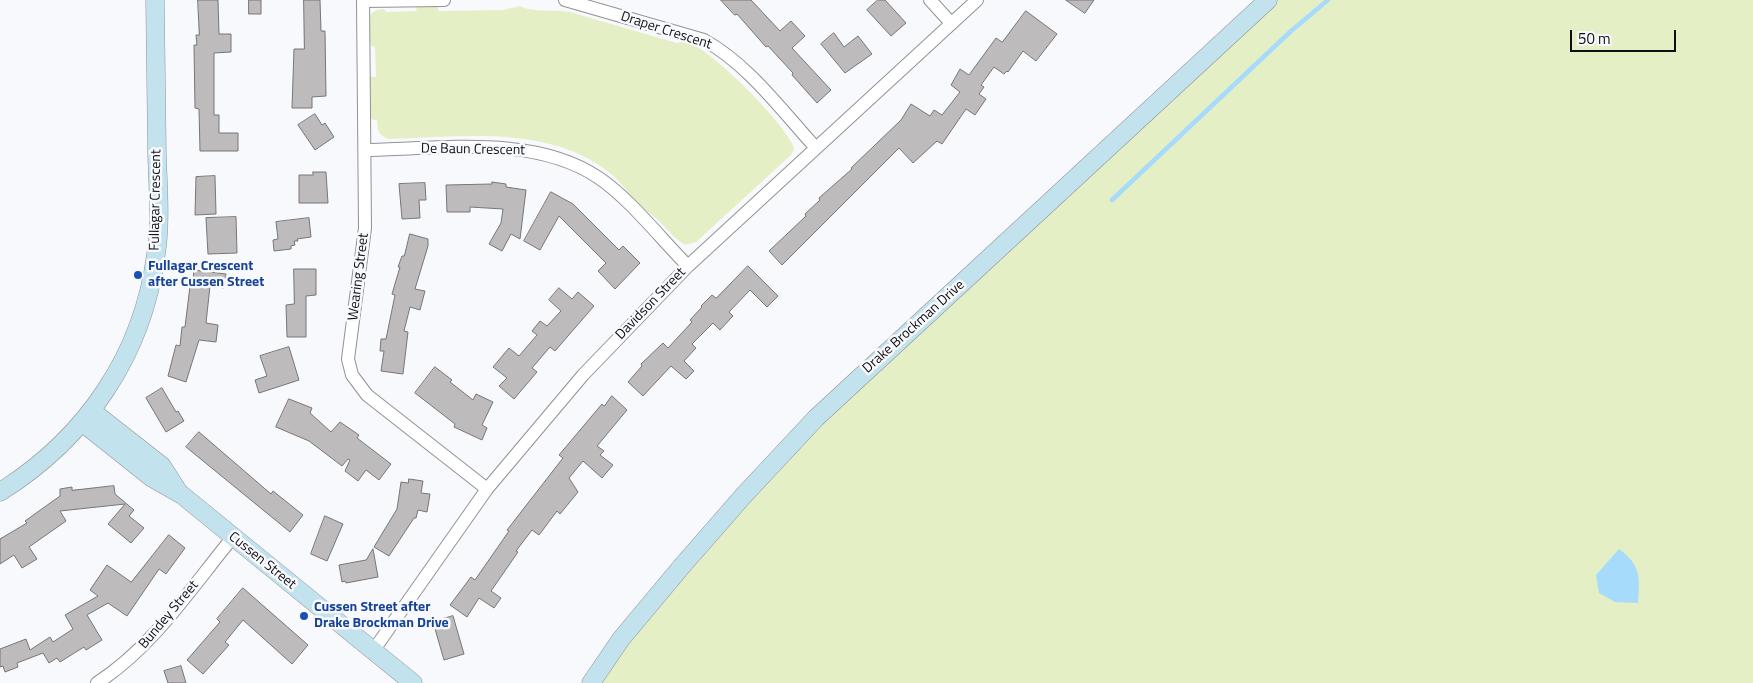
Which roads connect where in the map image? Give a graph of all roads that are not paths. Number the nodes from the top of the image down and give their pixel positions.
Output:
1 (155, 0) edge
2 (444, 0) edge
3 (565, 0) edge
4 (930, 0) edge
5 (977, 0) edge
6 (1268, 0) edge
7 (363, 1) edge
8 (951, 23) junction
9 (816, 148) junction
10 (366, 150) junction
11 (688, 266) junction
12 (88, 417) junction
13 (487, 489) junction
14 (0, 492) edge
15 (233, 537) junction
16 (373, 651) junction
17 (97, 683) edge
18 (413, 683) edge
19 (591, 683) edge

1 - 12 street, Fullagar Crescent
2 - 7 street
3 - 9 street, Draper Crescent
4 - 8 street
5 - 8 street, Davidson Street
6 - 19 street, Drake Brockman Drive
7 - 10 street, Wearing Street
8 - 9 street, Davidson Street
9 - 11 street, Davidson Street
10 - 11 street, De Baun Crescent
10 - 13 street, Wearing Street
11 - 13 street, Davidson Street
12 - 14 street, Fullagar Crescent
12 - 15 street, Cussen Street
13 - 16 street, Davidson Street
15 - 16 street, Cussen Street
15 - 17 street, Bundey Street
16 - 18 street, Cussen Street

